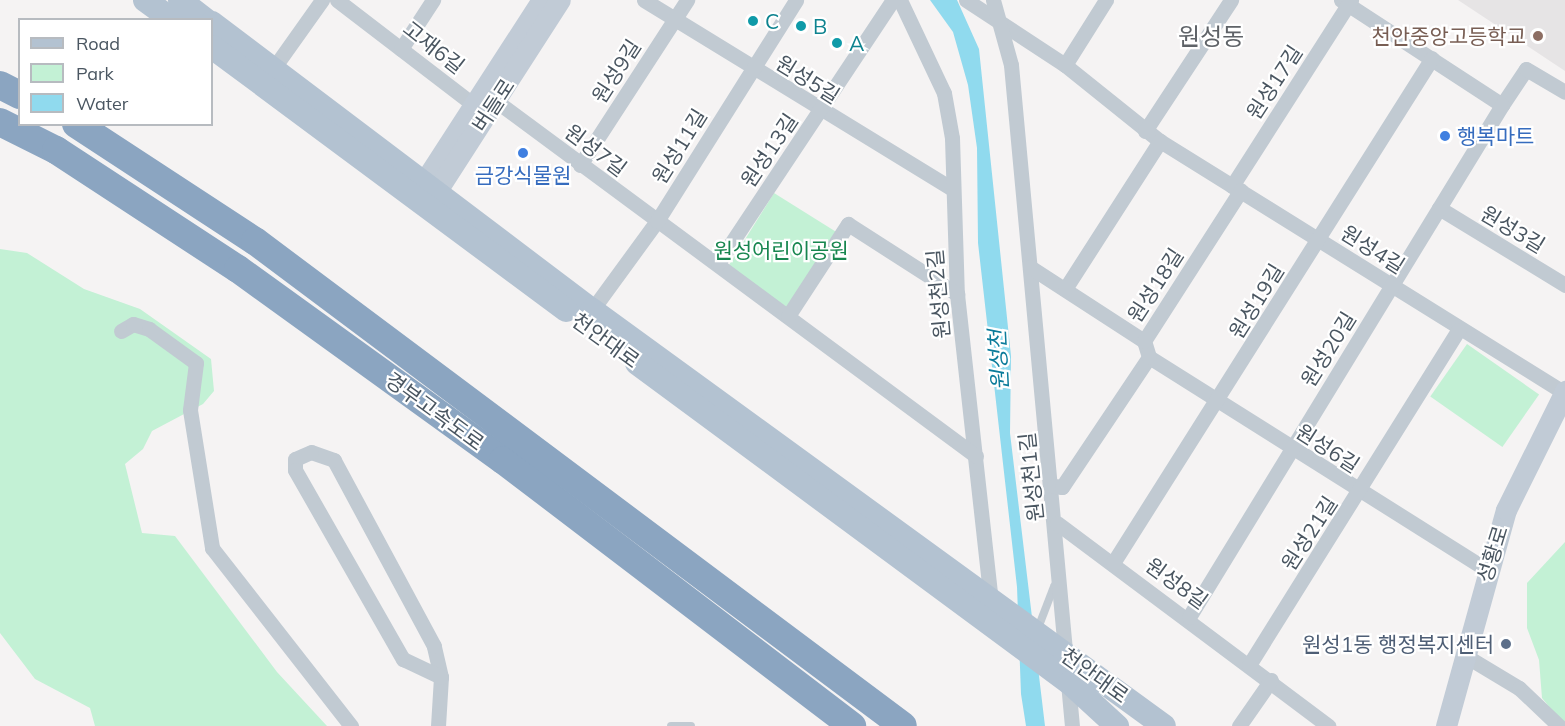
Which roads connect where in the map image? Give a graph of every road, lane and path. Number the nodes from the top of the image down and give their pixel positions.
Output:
1 (145, 0) edge
2 (180, 0) edge
3 (322, 0) edge
4 (337, 0) edge
5 (433, 0) edge
6 (542, 0) edge
7 (560, 0) edge
8 (644, 0) edge
9 (687, 0) edge
10 (796, 0) edge
11 (893, 0) edge
12 (900, 0) edge
13 (966, 0) edge
14 (1106, 0) edge
15 (1231, 0) edge
16 (1347, 2) edge
17 (991, 7) edge
18 (170, 18) edge
19 (203, 18) edge
20 (675, 20) junction
21 (213, 24) edge
22 (1003, 26) junction
23 (213, 48) edge
24 (401, 49) junction
25 (1432, 58) junction
26 (1065, 65) junction
27 (273, 69) junction
28 (753, 69) junction
29 (0, 85) edge
30 (1565, 92) edge
31 (18, 94) edge
32 (496, 101) junction
33 (1502, 105) junction
34 (475, 106) junction
35 (820, 112) junction
36 (0, 122) edge
37 (79, 126) edge
38 (1145, 131) junction
39 (1160, 141) junction
40 (580, 165) junction
41 (1237, 188) junction
42 (952, 189) junction
43 (425, 195) junction
44 (1439, 208) junction
45 (657, 221) junction
46 (1319, 240) junction
47 (718, 263) junction
48 (1030, 267) junction
49 (1565, 285) edge
50 (1393, 286) junction
51 (1065, 289) junction
52 (957, 294) junction
53 (592, 310) junction
54 (788, 316) junction
55 (121, 330) dead end
56 (1458, 330) junction
57 (1144, 341) junction
58 (1149, 357) junction
59 (1565, 393) edge
60 (1217, 402) junction
61 (1290, 448) junction
62 (976, 456) junction
63 (1054, 486) junction
64 (1359, 494) junction
65 (1057, 523) junction
66 (1061, 562) junction
67 (1113, 563) junction
68 (1486, 569) junction
69 (995, 600) junction
70 (1189, 616) junction
71 (1040, 623) dead end
72 (1464, 655) junction
73 (1062, 663) junction
74 (1249, 665) junction
75 (441, 677) junction
76 (1271, 680) junction
77 (351, 726) edge
78 (438, 726) edge
79 (670, 726) edge
80 (691, 726) edge
81 (852, 726) edge
82 (903, 726) edge
83 (1072, 726) edge
84 (1118, 726) edge
85 (1164, 726) edge
86 (1239, 726) edge
87 (1328, 726) edge
88 (1446, 726) edge
89 (1559, 726) edge

1 - 18 main road
2 - 19 main road
3 - 27 street
4 - 24 street, 고재6길
5 - 24 street
6 - 34 street, 버들로
7 - 32 street, 버들로
8 - 20 street, 원성5길
9 - 20 street, 원성9길
10 - 28 street, 원성11길
11 - 35 street, 원성13길
12 - 42 street, 원성천2길
13 - 17 street, 원성4길
14 - 26 street
15 - 38 street
16 - 25 street
16 - 41 street, 원성17길
17 - 22 street, 원성4길
20 - 28 street, 원성5길
20 - 40 street, 원성9길
21 - 27 main road, 천안대로
22 - 26 street, 원성4길
22 - 48 street, 원성천1길
23 - 43 main road, 천안대로
24 - 34 street, 고재6길
25 - 33 street
25 - 46 street, 원성19길
26 - 38 street, 원성4길
27 - 43 main road, 천안대로
28 - 35 street, 원성5길
28 - 45 street, 원성11길
29 - 31 highway
30 - 33 street, 원성20길
32 - 40 street, 원성7길
32 - 43 street, 버들로
33 - 44 street, 원성20길
34 - 43 street, 버들로
35 - 42 street, 원성5길
35 - 47 street, 원성13길
36 - 81 highway, 경부고속도로
37 - 82 highway, 경부고속도로
38 - 39 street, 원성4길
39 - 41 street, 원성4길
39 - 51 street
40 - 45 street, 원성7길
41 - 46 street, 원성4길
41 - 57 street, 원성18길
42 - 52 street, 원성천2길
43 - 53 main road, 천안대로
43 - 73 main road, 천안대로
44 - 49 street, 원성3길
44 - 50 street, 원성20길
45 - 47 street, 원성7길
45 - 53 street, 원성11길
46 - 50 street, 원성4길
46 - 60 street, 원성19길
47 - 54 street, 원성7길
48 - 51 street
48 - 63 street, 원성천1길
50 - 56 street, 원성4길
50 - 61 street, 원성20길
51 - 57 street
52 - 54 street
52 - 62 street, 원성천2길
53 - 69 main road, 천안대로
54 - 62 street, 원성7길
55 - 77 street
56 - 59 street, 원성4길
56 - 64 street, 원성21길
57 - 58 street, 원성18길
58 - 60 street, 원성6길
58 - 63 street, 원성18길
59 - 68 street, 성황로
60 - 61 street, 원성6길
60 - 67 street, 원성19길
61 - 64 street, 원성6길
61 - 70 street, 원성20길
62 - 69 street, 원성천2길
63 - 65 street, 원성천1길
64 - 68 street, 원성6길
64 - 74 street, 원성21길
65 - 66 street, 원성천1길
65 - 67 street, 원성8길
66 - 71 lane
66 - 73 street, 원성천1길
67 - 70 street, 원성8길
68 - 72 street, 성황로
69 - 73 main road, 천안대로
70 - 74 street, 원성8길
72 - 88 street, 성황로
72 - 89 street
73 - 83 street, 원성천1길
73 - 84 main road, 천안대로
73 - 85 main road, 천안대로
74 - 76 street, 원성8길
75 - 75 street
75 - 78 street
76 - 86 street
76 - 87 street, 원성8길
79 - 80 lane

